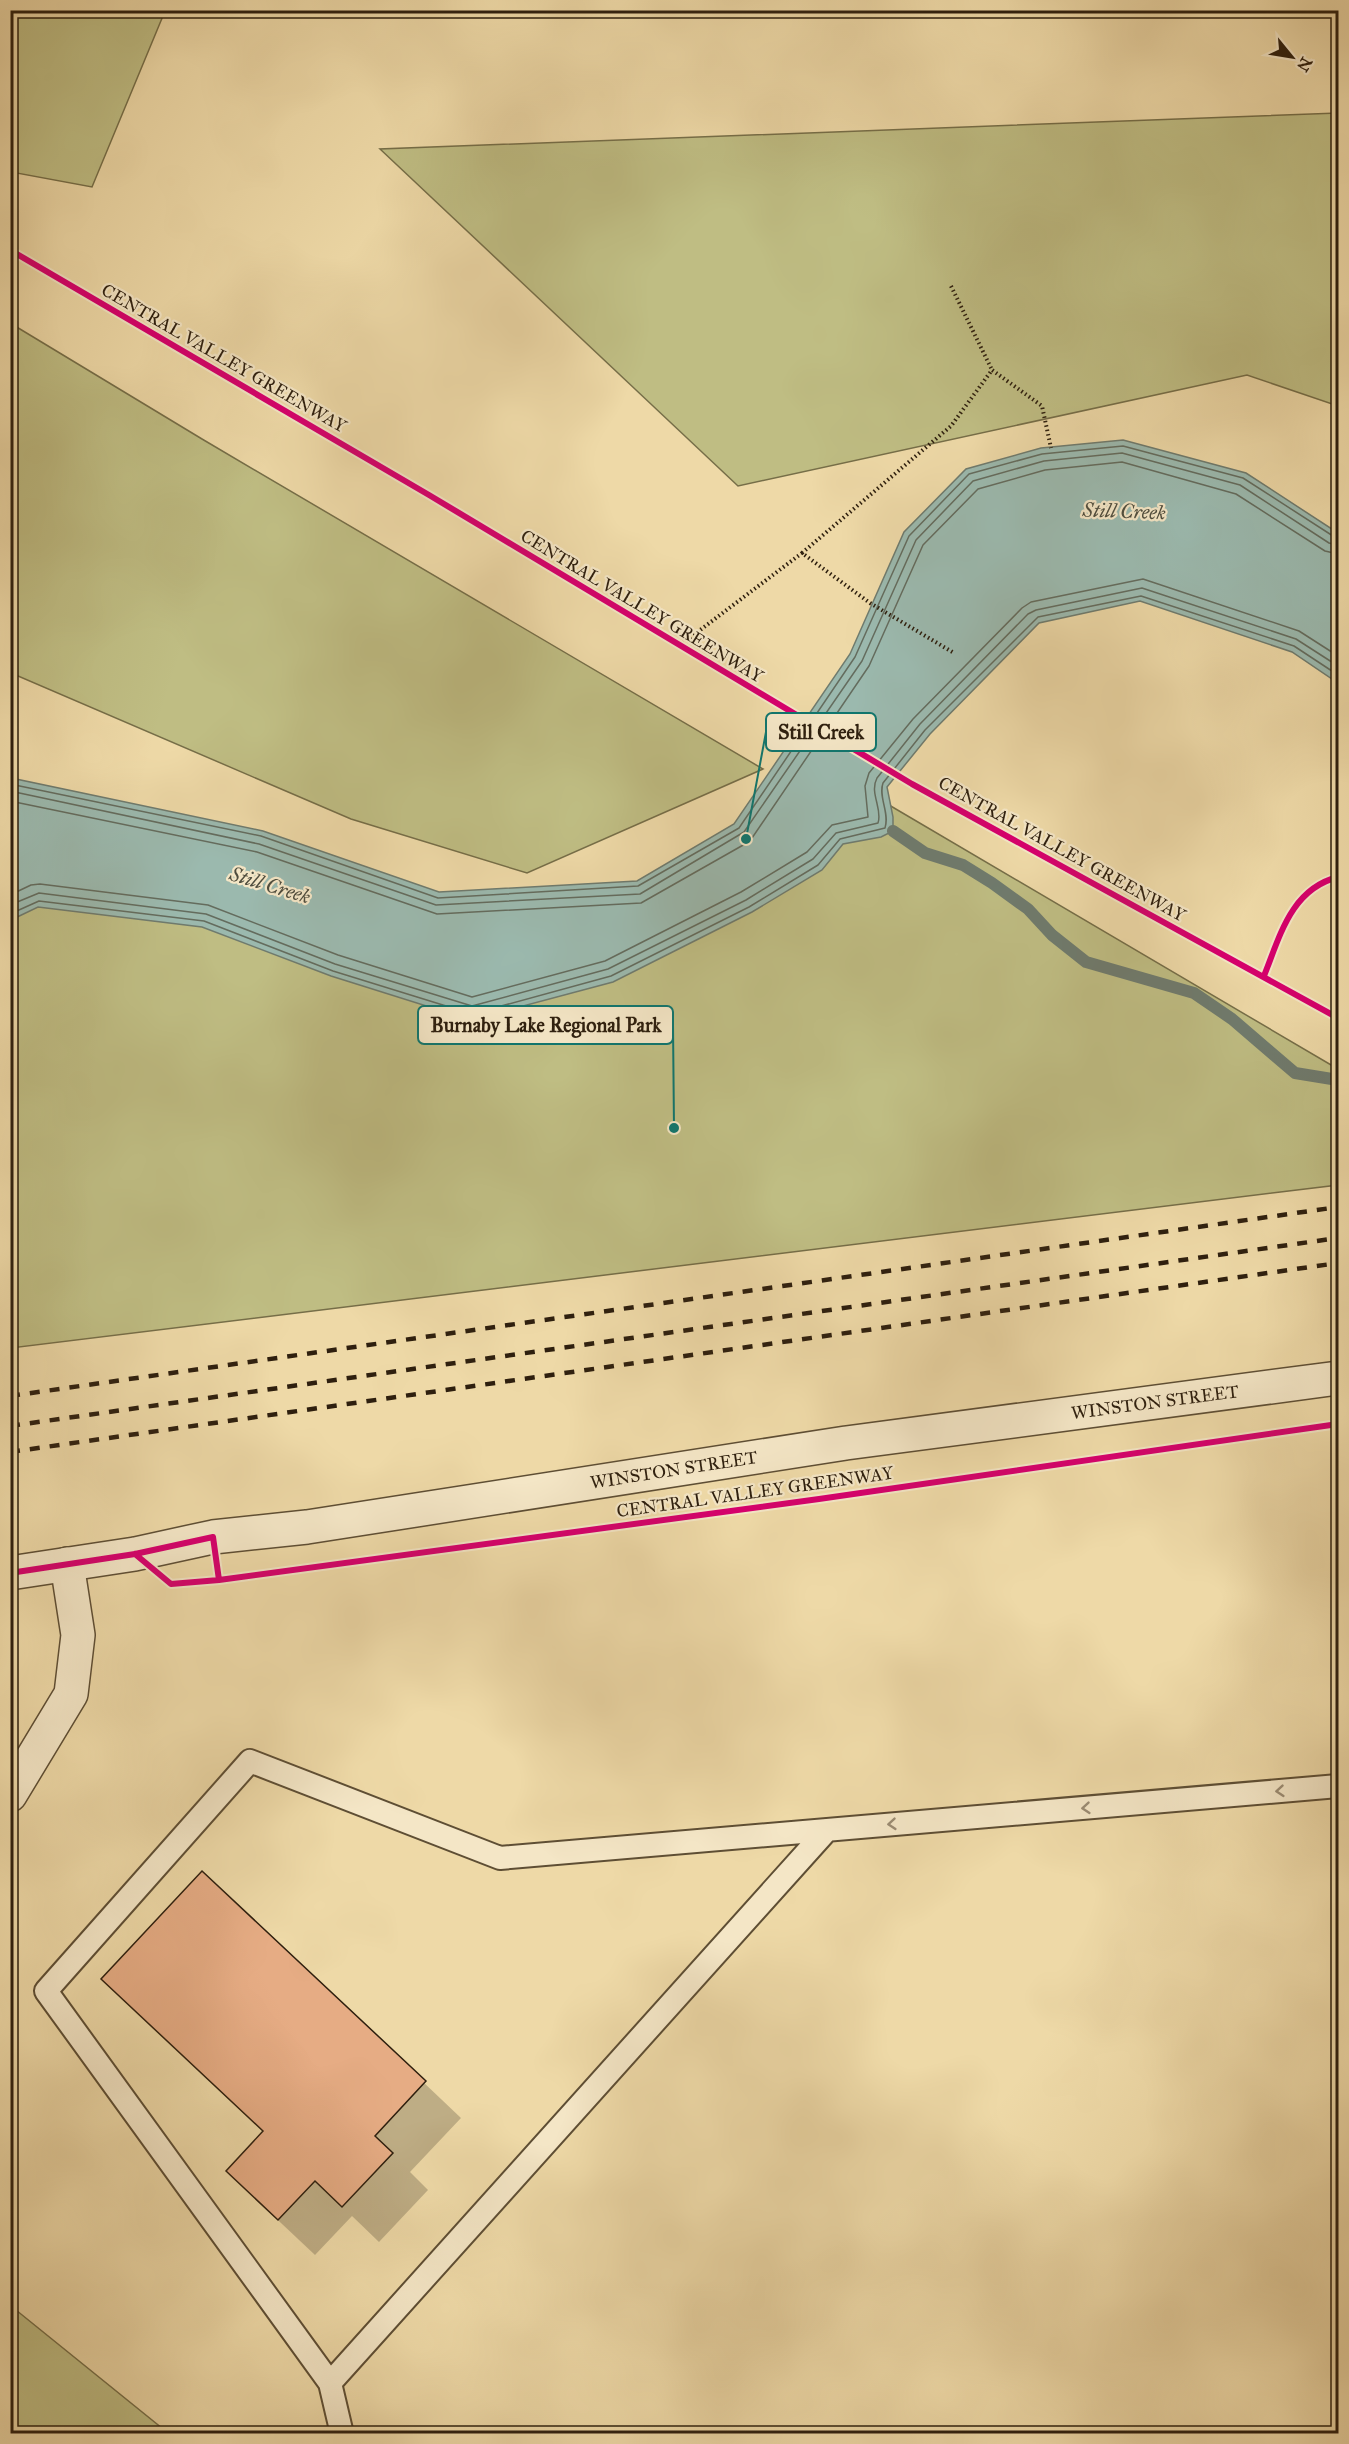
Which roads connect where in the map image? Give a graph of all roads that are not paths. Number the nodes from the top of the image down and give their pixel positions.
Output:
1 (1338, 1378) edge
2 (67, 1564) junction
3 (10, 1573) edge
4 (1338, 1786) edge
5 (10, 1795) edge
6 (827, 1830) junction
7 (330, 2383) junction
8 (342, 2433) edge

1 - 2 street, WINSTON STREET
2 - 3 street, WINSTON STREET
2 - 5 street
4 -> 6 lane
6 - 7 lane
6 - 7 lane
7 - 8 lane

